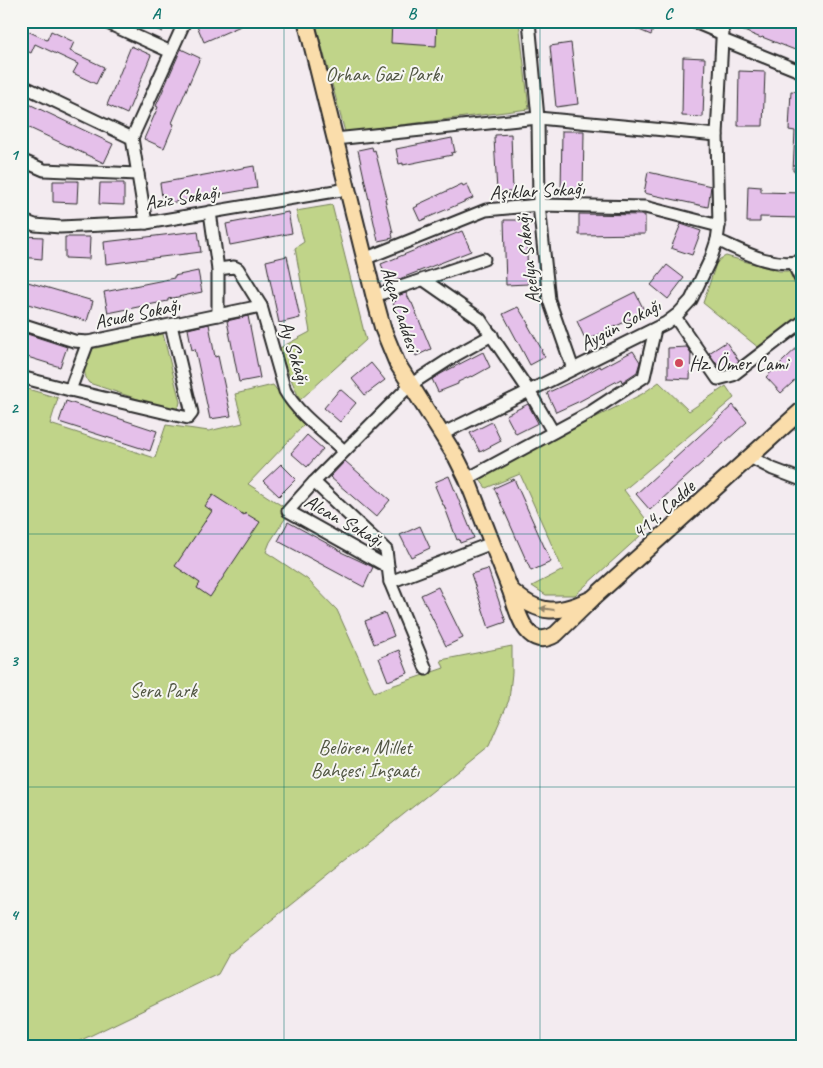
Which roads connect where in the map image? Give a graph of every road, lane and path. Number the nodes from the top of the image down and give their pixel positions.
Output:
1 (103, 21) edge
2 (185, 21) edge
3 (306, 21) edge
4 (528, 21) edge
5 (692, 21) edge
6 (723, 21) edge
7 (723, 37) junction
8 (171, 52) junction
9 (802, 72) edge
10 (21, 86) edge
11 (538, 118) junction
12 (717, 135) junction
13 (132, 138) junction
14 (335, 139) junction
15 (21, 160) edge
16 (138, 174) junction
17 (347, 189) junction
18 (539, 205) junction
19 (210, 212) junction
20 (21, 220) edge
21 (146, 223) junction
22 (719, 226) junction
23 (717, 240) junction
24 (364, 259) junction
25 (484, 259) dead end
26 (797, 262) edge
27 (218, 269) junction
28 (424, 280) junction
29 (802, 282) edge
30 (374, 296) junction
31 (261, 306) junction
32 (218, 315) junction
33 (675, 317) junction
34 (802, 322) edge
35 (21, 324) edge
36 (171, 325) junction
37 (655, 329) junction
38 (492, 335) junction
39 (88, 342) junction
40 (573, 369) junction
41 (21, 377) edge
42 (410, 385) junction
43 (70, 390) junction
44 (529, 391) junction
45 (802, 410) edge
46 (554, 432) junction
47 (442, 434) junction
48 (344, 451) junction
49 (750, 456) junction
50 (467, 478) junction
51 (802, 480) edge
52 (314, 482) junction
53 (492, 544) junction
54 (388, 567) junction
55 (390, 582) junction
56 (510, 589) junction
57 (593, 598) junction
58 (552, 637) joint
59 (426, 668) dead end

1 - 8 street
2 - 8 street
3 - 14 main road, Akça Caddesi
4 - 11 street, Açelya Sokağı
5 - 7 street
6 - 7 street, Aygün Sokağı
7 - 9 street
7 - 12 street, Aygün Sokağı
8 - 13 street
10 - 13 street
11 - 12 street
11 - 14 street
11 - 18 street, Açelya Sokağı
12 - 22 street, Aygün Sokağı
13 - 16 street
14 - 17 main road, Akça Caddesi
15 - 16 street
16 - 21 street
17 - 19 street, Aziz Sokağı
17 - 24 main road, Akça Caddesi
18 - 22 street, Aşıklar Sokağı
18 - 24 street, Aşıklar Sokağı
18 - 40 street, Açelya Sokağı
19 - 21 street, Aziz Sokağı
19 - 27 street
20 - 21 street, Aziz Sokağı
22 - 23 street, Aygün Sokağı
23 - 26 street
23 - 33 street, Aygün Sokağı
24 - 30 main road, Akça Caddesi
25 - 28 street
26 - 29 street
27 - 31 street, Ay Sokağı
27 - 32 street
28 - 30 street
28 - 38 street
30 - 42 main road, Akça Caddesi
31 - 32 street, Asude Sokağı
31 - 48 street, Ay Sokağı
32 - 36 street, Asude Sokağı
33 - 34 street
33 - 37 street, Aygün Sokağı
35 - 39 street, Asude Sokağı
36 - 39 street, Asude Sokağı
36 - 43 street
37 - 40 street, Aygün Sokağı
37 - 46 street
38 - 42 street, Alcan Sokağı
38 - 44 street
39 - 43 street
40 - 44 street, Aygün Sokağı
41 - 43 street
42 - 47 main road, Akça Caddesi
42 - 48 street, Alcan Sokağı
44 - 46 street
44 - 47 street, Aygün Sokağı
45 - 49 main road, 414. Cadde
46 - 50 street
47 - 50 main road, Akça Caddesi
48 - 52 street, Alcan Sokağı
49 - 51 street
49 - 57 main road, 414. Cadde
50 - 53 main road, Akça Caddesi
52 - 54 street, Alcan Sokağı
52 - 54 street, Alcan Sokağı
53 - 55 street
53 - 56 main road, Akça Caddesi
54 - 55 street, Alcan Sokağı
55 - 59 street, Alcan Sokağı
57 -> 56 main road
56 - 58 main road, Akça Caddesi
57 - 58 main road, 414. Cadde

